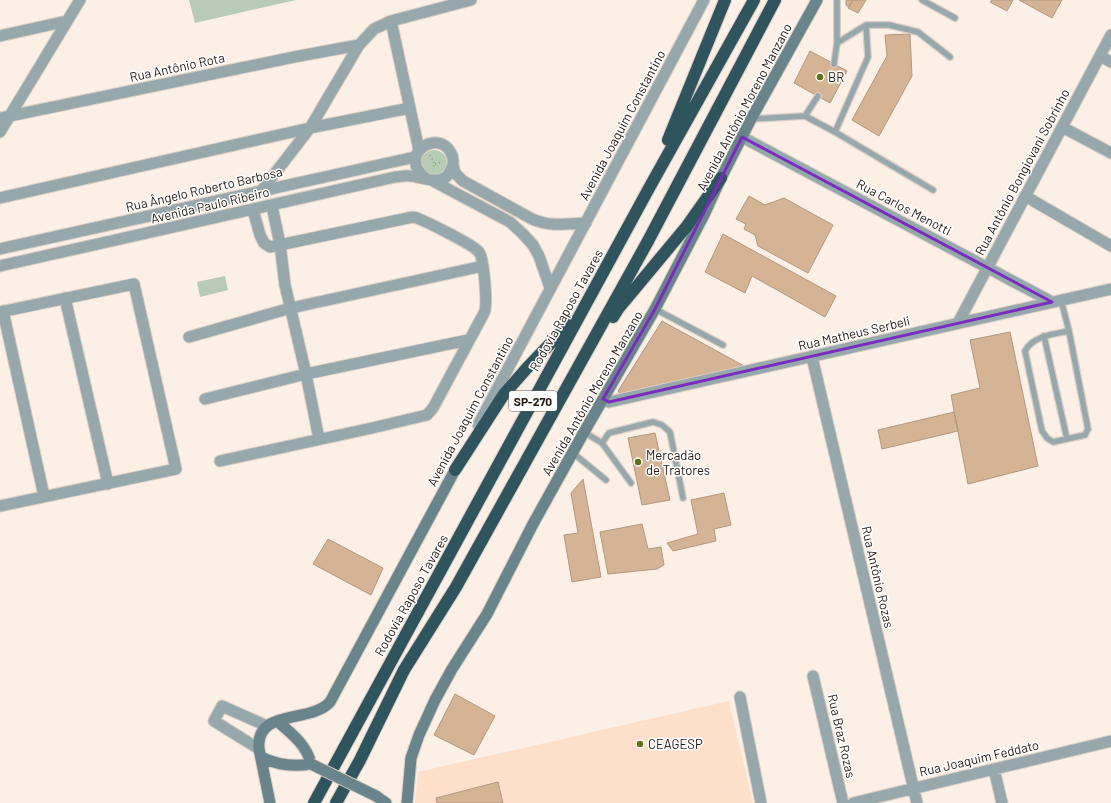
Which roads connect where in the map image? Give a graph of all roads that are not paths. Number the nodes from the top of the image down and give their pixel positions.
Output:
1 (80, 0) edge
2 (471, 0) edge
3 (704, 0) edge
4 (725, 0) edge
5 (754, 0) edge
6 (775, 0) edge
7 (817, 0) edge
8 (837, 0) edge
9 (922, 0) edge
10 (955, 18) dead end
11 (391, 21) junction
12 (67, 22) junction
13 (866, 25) junction
14 (1111, 35) edge
15 (0, 36) edge
16 (837, 43) junction
17 (360, 45) junction
18 (1100, 56) junction
19 (950, 57) dead end
20 (1111, 62) edge
21 (834, 64) dead end
22 (818, 96) dead end
23 (410, 108) junction
24 (805, 116) junction
25 (4, 117) edge
26 (751, 119) junction
27 (1062, 127) junction
28 (310, 128) junction
29 (0, 132) edge
30 (835, 132) junction
31 (742, 137) junction
32 (419, 151) junction
33 (1111, 153) edge
34 (453, 165) junction
35 (721, 178) junction
36 (430, 180) junction
37 (262, 190) junction
38 (648, 190) junction
39 (933, 190) dead end
40 (1025, 196) junction
41 (0, 198) edge
42 (272, 206) junction
43 (253, 210) junction
44 (586, 224) junction
45 (280, 244) junction
46 (1111, 246) edge
47 (0, 249) edge
48 (0, 266) edge
49 (483, 266) junction
50 (987, 268) junction
51 (550, 288) junction
52 (1111, 289) edge
53 (65, 298) junction
54 (1056, 301) junction
55 (291, 308) junction
56 (655, 309) junction
57 (2, 311) edge
58 (581, 311) junction
59 (958, 323) junction
60 (1069, 332) junction
61 (1044, 336) junction
62 (190, 338) dead end
63 (468, 340) junction
64 (723, 345) dead end
65 (812, 357) junction
66 (306, 374) junction
67 (205, 399) dead end
68 (602, 399) junction
69 (552, 414) junction
70 (584, 432) junction
71 (319, 439) junction
72 (1067, 439) junction
73 (602, 443) junction
74 (573, 453) junction
75 (220, 461) dead end
76 (455, 470) junction
77 (606, 480) dead end
78 (631, 483) dead end
79 (108, 484) junction
80 (44, 496) junction
81 (683, 498) dead end
82 (0, 506) edge
83 (813, 676) dead end
84 (740, 697) dead end
85 (272, 723) junction
86 (1111, 741) edge
87 (260, 753) junction
88 (311, 764) junction
89 (994, 769) junction
90 (914, 788) junction
91 (377, 800) edge
92 (270, 803) edge
93 (314, 803) edge
94 (336, 803) edge
95 (386, 803) edge
96 (407, 803) edge
97 (761, 803) edge
98 (843, 803) edge
99 (853, 803) edge
100 (917, 803) edge
101 (1002, 803) edge

1 - 12 street
2 - 11 street
3 - 44 street, Avenida Joaquim Constantino
4 - 38 highway
5 - 38 highway, Rodovia Raposo Tavares / SP-270
6 - 69 highway, SP-270
7 - 26 main road, Avenida Antônio Moreno Manzano
8 - 16 lane
9 - 10 lane
11 - 17 street
11 - 23 street
12 - 15 street
12 - 25 street
13 - 16 lane
13 - 19 lane
13 - 30 lane
14 - 18 street, Rua Antônio Bongiovani Sobrinho
16 - 21 lane
17 - 25 street, Rua Antônio Rota
17 - 28 street
18 - 20 street
18 - 27 street, Rua Antônio Bongiovani Sobrinho
22 - 24 lane
23 - 28 street
23 - 32 street
24 - 26 lane
24 - 30 lane
25 - 29 street
26 - 31 main road, Avenida Antônio Moreno Manzano
27 - 33 street
27 - 40 street, Rua Antônio Bongiovani Sobrinho
28 - 37 street
28 - 41 street
30 - 39 lane
31 - 35 main road, Avenida Antônio Moreno Manzano
31 - 50 street, Rua Carlos Menotti
32 - 34 street, Rua Ângelo Roberto Barbosa
32 - 36 street
32 - 37 street, Rua Ângelo Roberto Barbosa
34 - 36 street
34 - 44 street
35 - 56 main road, Avenida Antônio Moreno Manzano
35 - 69 highway
36 - 42 street, Avenida Paulo Ribeiro
36 - 51 street, Avenida Paulo Ribeiro
37 - 47 street, Rua Ângelo Roberto Barbosa
38 - 58 highway, Rodovia Raposo Tavares / SP-270
40 - 46 street
40 - 50 street, Rua Antônio Bongiovani Sobrinho
42 - 43 street, Avenida Paulo Ribeiro
42 - 45 street
43 - 45 street
43 - 48 street, Avenida Paulo Ribeiro
44 - 51 street, Avenida Joaquim Constantino
45 - 49 street
45 - 55 street
49 - 55 street
49 - 63 street
50 - 54 street, Rua Carlos Menotti
50 - 59 street, Rua Antônio Bongiovani Sobrinho
51 - 76 street, Avenida Joaquim Constantino
52 - 54 street, Rua Matheus Serbeli
53 - 57 street
53 - 79 street
53 - 79 street
54 - 59 street, Rua Matheus Serbeli
54 - 60 lane
55 - 62 street
55 - 66 street
56 - 64 lane
56 - 68 main road, Avenida Antônio Moreno Manzano
57 - 80 street
58 - 76 highway
58 - 93 highway, Rodovia Raposo Tavares / SP-270
59 - 65 street, Rua Matheus Serbeli
60 - 61 lane
60 - 72 lane
61 - 72 lane
61 - 72 lane
63 - 66 street
63 - 71 street
65 - 68 street, Rua Matheus Serbeli
65 - 90 street, Rua Antônio Rozas
66 - 67 street
66 - 71 street
68 - 70 main road, Avenida Antônio Moreno Manzano
69 - 94 highway, SP-270
70 - 73 lane
70 - 74 main road, Avenida Antônio Moreno Manzano
71 - 75 street
73 - 78 lane
73 - 81 lane
74 - 77 lane
74 - 96 main road, Avenida Antônio Moreno Manzano
76 - 85 main road, Avenida Joaquim Constantino
79 - 80 street
80 - 82 street
83 - 98 street, Rua Braz Rozas
84 - 97 street
85 - 87 main road
85 - 87 street
85 - 88 main road
86 - 89 street, Rua Joaquim Feddato
87 - 88 main road
87 - 92 main road
88 - 91 main road, bridge
89 - 90 street, Rua Joaquim Feddato
89 - 101 street
90 - 99 street, Rua Joaquim Feddato
90 - 100 street, Rua Antônio Rozas
91 - 95 main road

